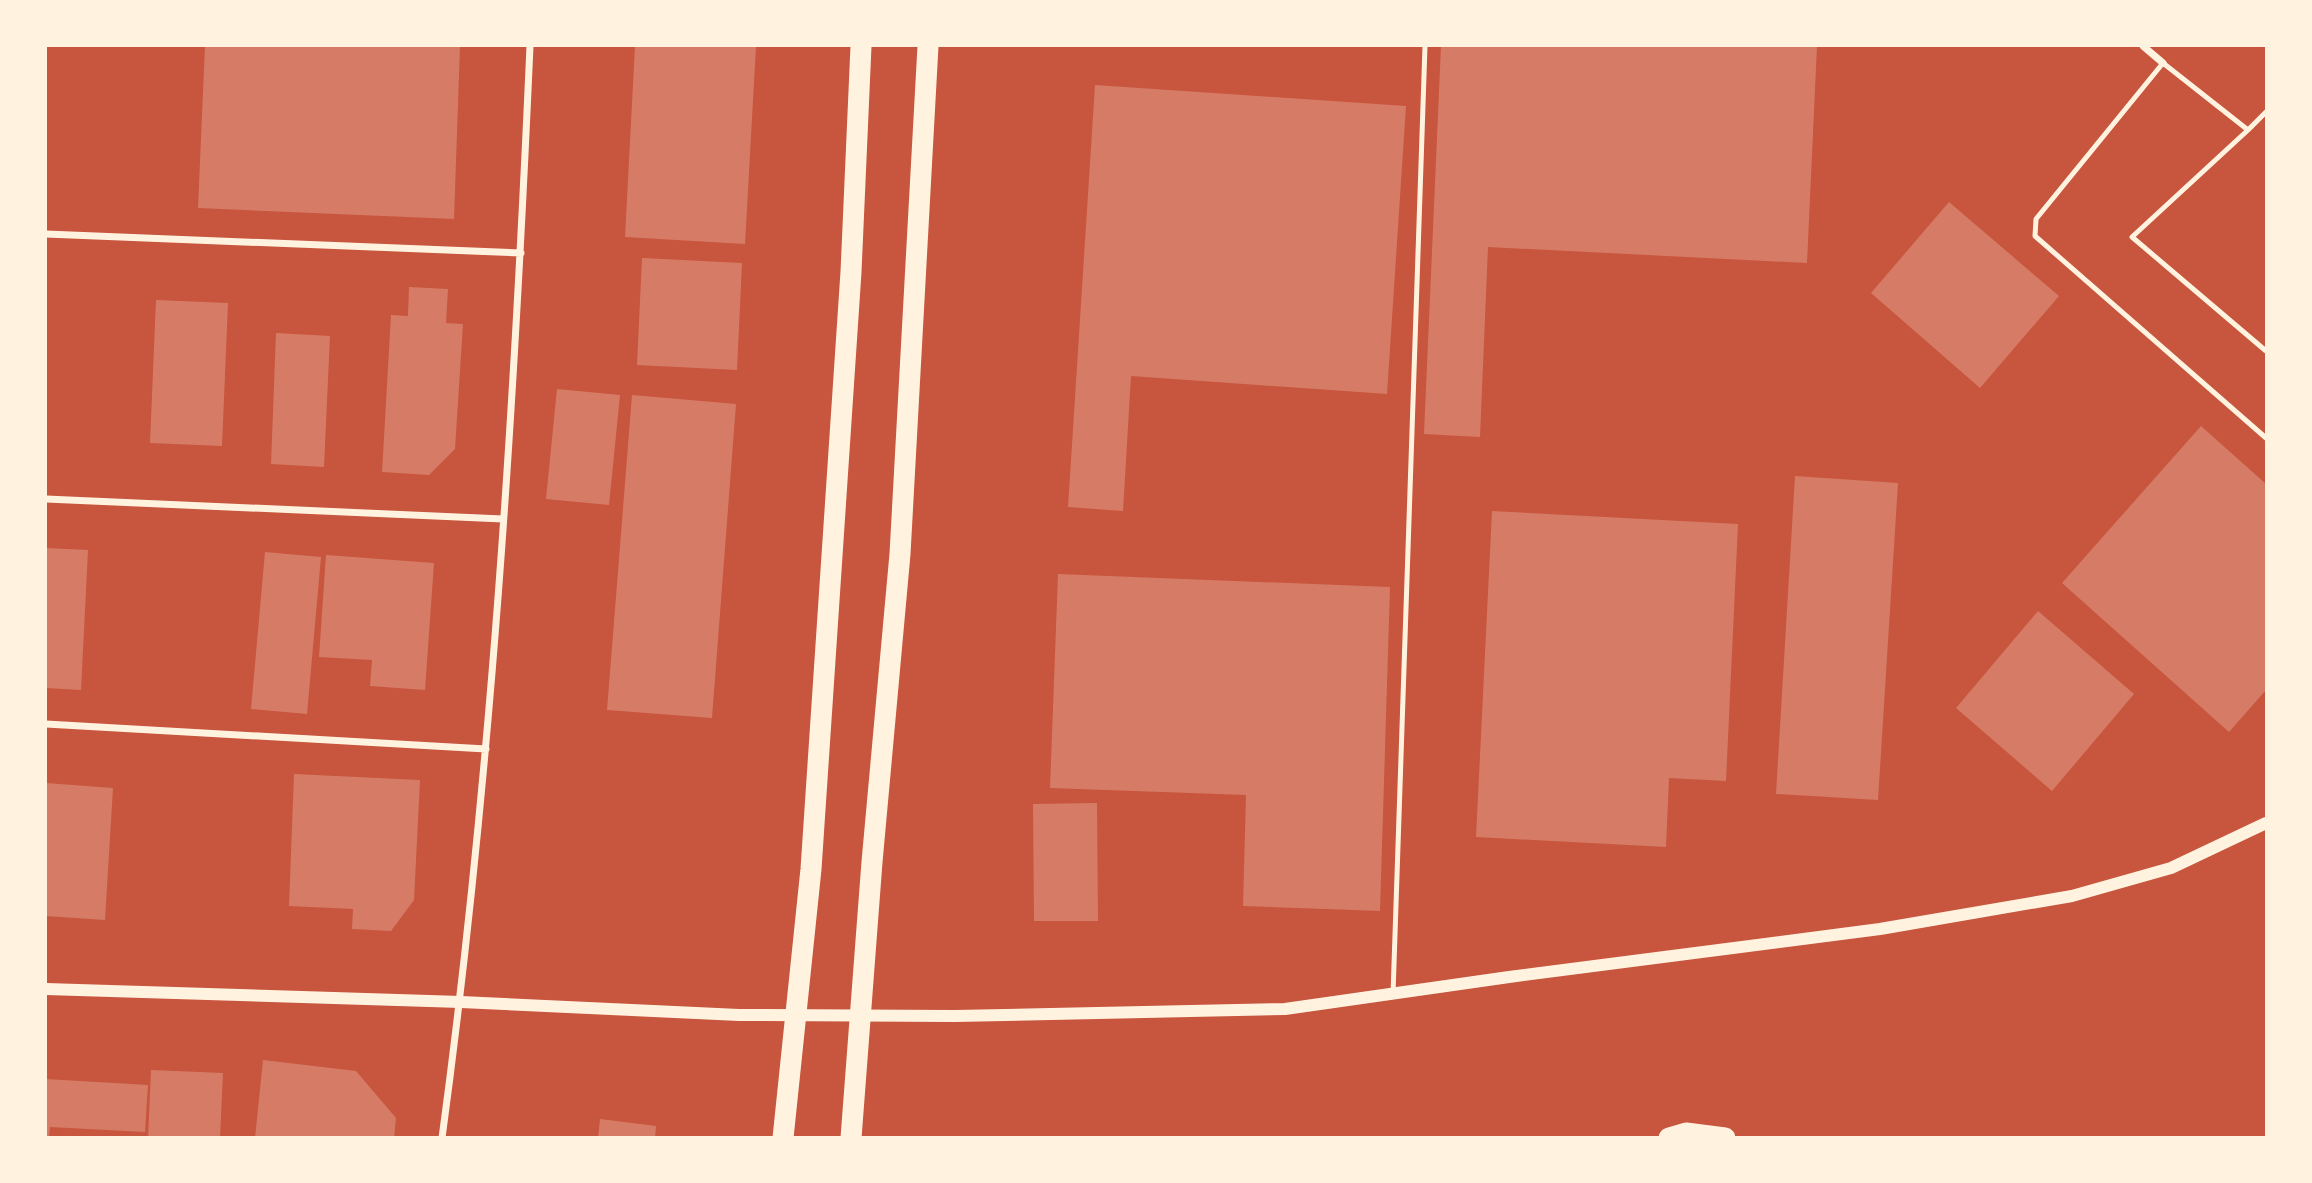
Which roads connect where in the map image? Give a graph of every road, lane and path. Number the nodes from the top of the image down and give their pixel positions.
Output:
1 (530, 46) edge
2 (862, 46) edge
3 (928, 46) edge
4 (1425, 46) edge
5 (2143, 46) edge
6 (2163, 63) junction
7 (2266, 112) edge
8 (2248, 130) junction
9 (46, 234) edge
10 (521, 253) junction
11 (2266, 351) edge
12 (2266, 438) edge
13 (46, 499) edge
14 (503, 519) junction
15 (46, 724) edge
16 (486, 748) junction
17 (2266, 823) edge
18 (46, 989) edge
19 (1393, 993) junction
20 (461, 1002) junction
21 (442, 1138) edge
22 (783, 1138) edge
23 (851, 1138) edge
24 (1669, 1138) edge
25 (1725, 1138) edge

1 - 10 street
2 - 22 highway
3 - 23 highway
4 - 19 lane
5 - 6 street
6 - 8 lane
6 - 12 lane
7 - 8 lane
8 - 11 lane
9 - 10 street
10 - 14 street
13 - 14 street
14 - 16 street
15 - 16 street
16 - 20 street
17 - 19 street
18 - 20 street
19 - 20 street
20 - 21 street
24 - 25 highway

